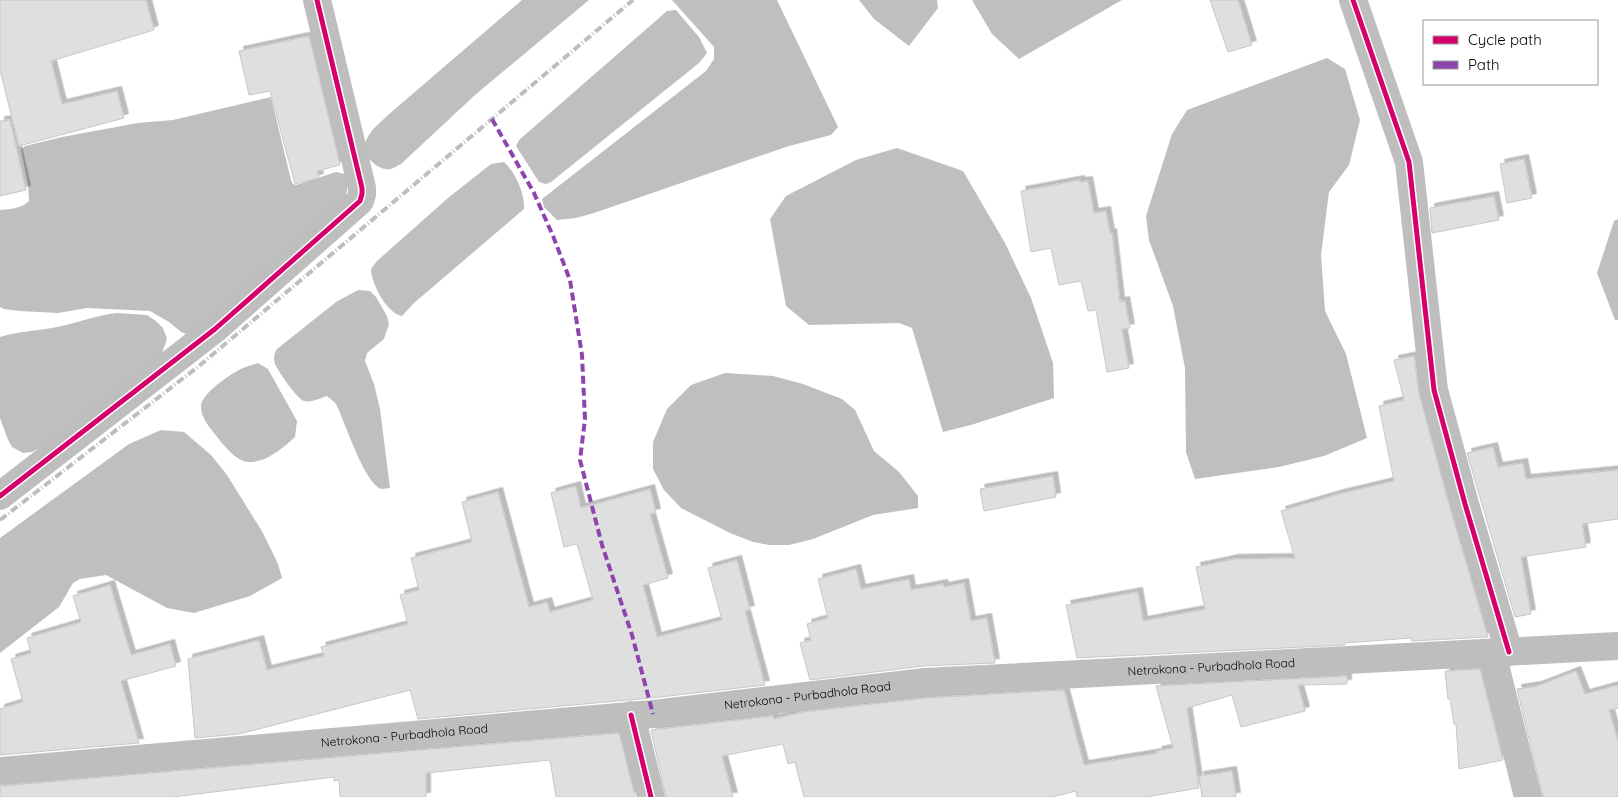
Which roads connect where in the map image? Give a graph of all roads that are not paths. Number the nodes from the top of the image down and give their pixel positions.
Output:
1 (317, 0) edge
2 (1354, 0) edge
3 (0, 496) edge
4 (1618, 646) edge
5 (1500, 652) junction
6 (631, 715) junction
7 (0, 771) edge
8 (651, 797) edge
9 (1528, 797) edge

1 - 3 main road
2 - 5 main road
4 - 5 main road, Netrokona - Purbadhola Road
5 - 6 main road, Netrokona - Purbadhola Road
5 - 9 main road
6 - 7 main road, Netrokona - Purbadhola Road
6 - 8 main road

